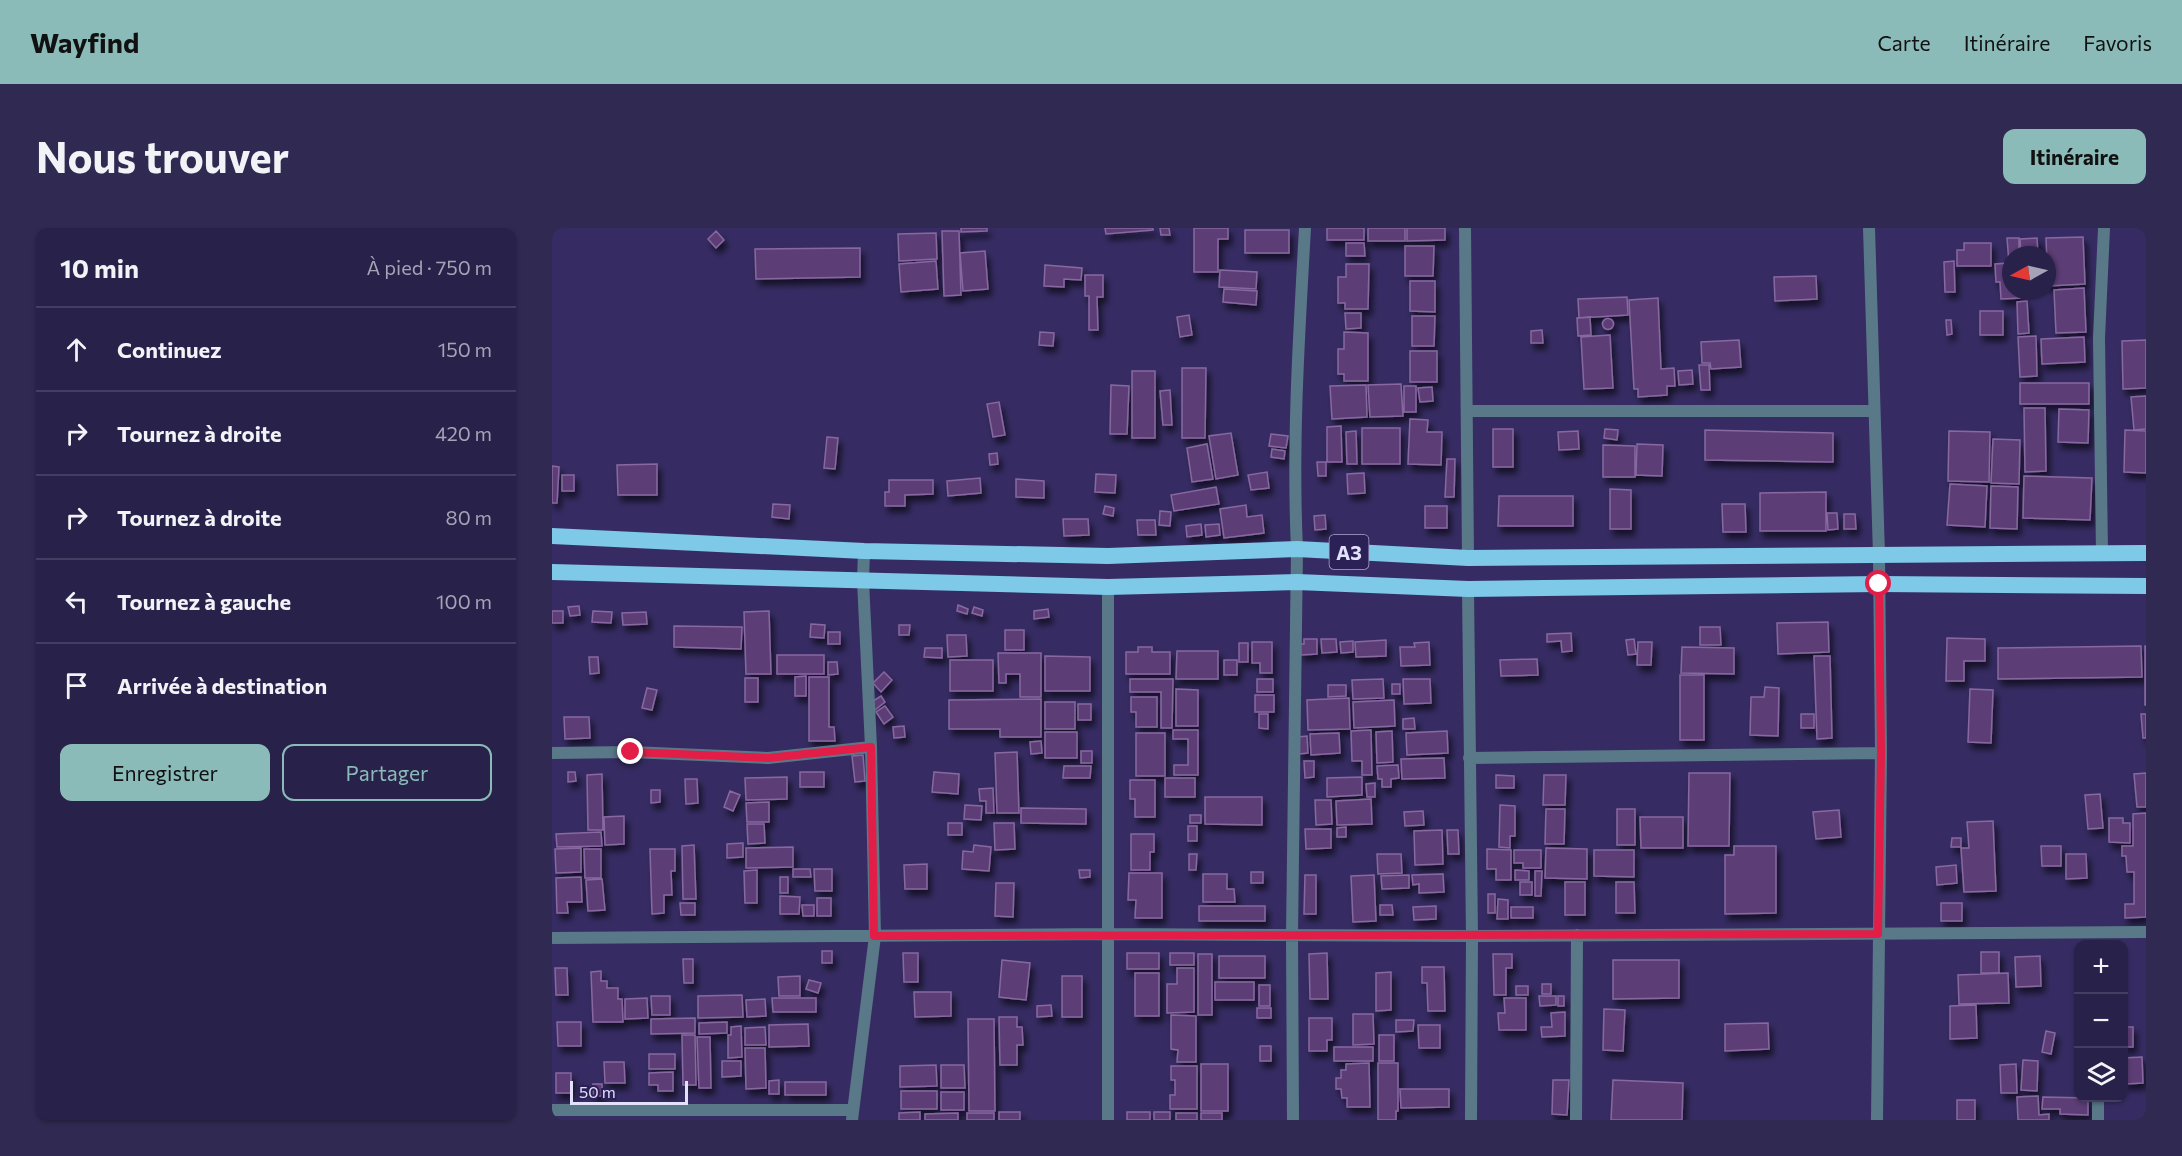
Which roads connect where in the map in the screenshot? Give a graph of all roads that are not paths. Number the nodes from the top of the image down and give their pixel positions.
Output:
1 (1305, 228) edge
2 (1465, 228) edge
3 (1869, 228) edge
4 (2104, 228) edge
5 (1467, 411) junction
6 (1874, 411) junction
7 (552, 536) edge
8 (1297, 549) junction
9 (864, 551) junction
10 (2102, 553) junction
11 (2146, 553) edge
12 (1879, 555) junction
13 (1468, 558) junction
14 (552, 572) edge
15 (863, 581) junction
16 (1297, 582) junction
17 (1879, 584) junction
18 (2146, 586) edge
19 (1108, 588) junction
20 (1468, 589) junction
21 (871, 747) junction
22 (552, 753) edge
23 (1881, 753) junction
24 (1469, 758) junction
25 (2146, 932) edge
26 (1107, 934) junction
27 (1292, 934) junction
28 (1878, 934) junction
29 (1577, 935) junction
30 (874, 936) junction
31 (1472, 936) junction
32 (552, 938) edge
33 (2098, 939) edge
34 (2098, 1102) edge
35 (552, 1110) edge
36 (853, 1115) edge
37 (1108, 1120) edge
38 (1293, 1120) edge
39 (1471, 1120) edge
40 (1576, 1120) edge
41 (1877, 1120) edge
42 (2098, 1120) edge

1 - 8 street
2 - 5 street
3 - 6 street
4 - 10 street
5 - 6 street
5 - 13 street
6 - 12 street
7 - 9 highway, A3
8 - 9 highway, A3
8 - 13 highway, A3
8 - 16 street
9 - 15 street
10 - 11 highway, A3
10 - 12 highway, A3
12 - 13 highway, A3
12 - 17 street
14 - 15 highway, A3
15 - 19 highway, A3
15 - 21 street
16 - 19 highway, A3
16 - 20 highway, A3
16 - 27 street
17 - 18 highway, A3
17 - 20 highway, A3
17 - 23 street
19 - 26 street
20 - 24 street
21 - 22 street
21 - 30 street
23 - 24 street
23 - 28 street
24 - 31 street
25 - 33 street
26 - 27 street
26 - 30 street
26 - 37 street
27 - 31 street
27 - 38 street
28 - 29 street
28 - 33 street
28 - 41 street
29 - 31 street
29 - 40 street
30 - 32 street
30 - 36 street
31 - 39 street
34 - 42 street
35 - 36 street

